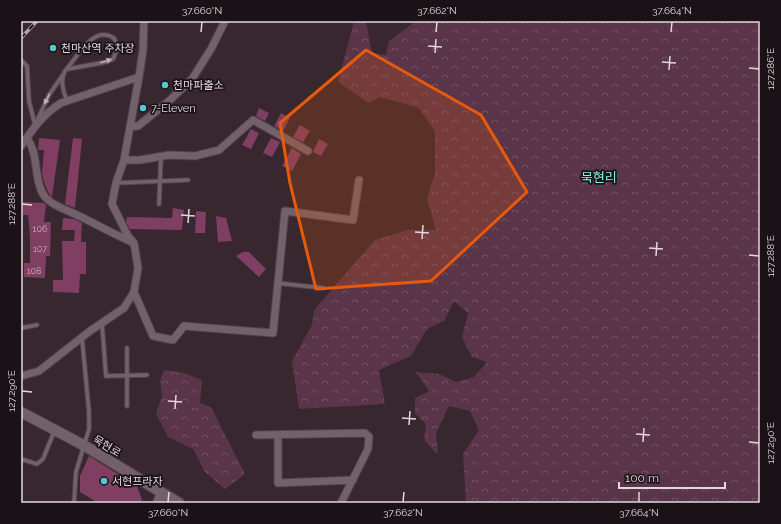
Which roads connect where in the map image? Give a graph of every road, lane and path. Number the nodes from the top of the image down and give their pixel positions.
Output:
1 (144, 21) edge
2 (225, 21) edge
3 (21, 60) edge
4 (68, 69) junction
5 (63, 75) junction
6 (139, 77) junction
7 (67, 100) junction
8 (35, 125) junction
9 (130, 127) junction
10 (27, 138) junction
11 (21, 146) edge
12 (308, 151) dead end
13 (161, 157) junction
14 (124, 160) junction
15 (188, 180) dead end
16 (359, 180) dead end
17 (160, 182) junction
18 (116, 183) junction
19 (159, 204) dead end
20 (134, 243) junction
21 (277, 283) junction
22 (323, 288) dead end
23 (134, 292) junction
24 (102, 324) junction
25 (37, 325) dead end
26 (21, 328) edge
27 (82, 338) junction
28 (127, 348) dead end
29 (127, 375) junction
30 (146, 375) dead end
31 (21, 376) edge
32 (127, 406) dead end
33 (21, 412) edge
34 (54, 431) junction
35 (256, 435) dead end
36 (278, 436) junction
37 (85, 446) junction
38 (21, 459) edge
39 (353, 480) junction
40 (162, 492) junction
41 (74, 503) edge
42 (158, 503) edge
43 (179, 503) edge
44 (341, 503) edge

1 - 6 street
2 - 9 street
3 - 8 lane
4 -> 4 lane
4 - 5 lane
5 - 7 lane
5 -> 8 lane
6 - 7 street
6 - 9 street
7 - 8 street
8 - 10 street
9 - 14 street
10 - 11 street
10 - 20 street
12 - 13 street
13 - 14 street
13 - 17 lane
14 - 18 street
15 - 17 lane
16 - 21 street
17 - 18 lane
17 - 19 lane
18 - 20 street
20 - 23 street
21 - 22 lane
21 - 23 street
23 - 24 street
24 - 27 street
24 - 29 lane
25 - 26 lane
27 - 31 street
27 - 37 lane
28 - 29 lane
29 - 30 lane
29 - 32 lane
33 - 34 street, 묵현로
34 - 37 street, 묵현로
34 - 38 lane
35 - 36 street
36 - 39 street
36 - 39 street
37 - 40 street, 묵현로
37 - 41 lane
39 - 44 street
40 - 42 street
40 - 43 street, 묵현로

